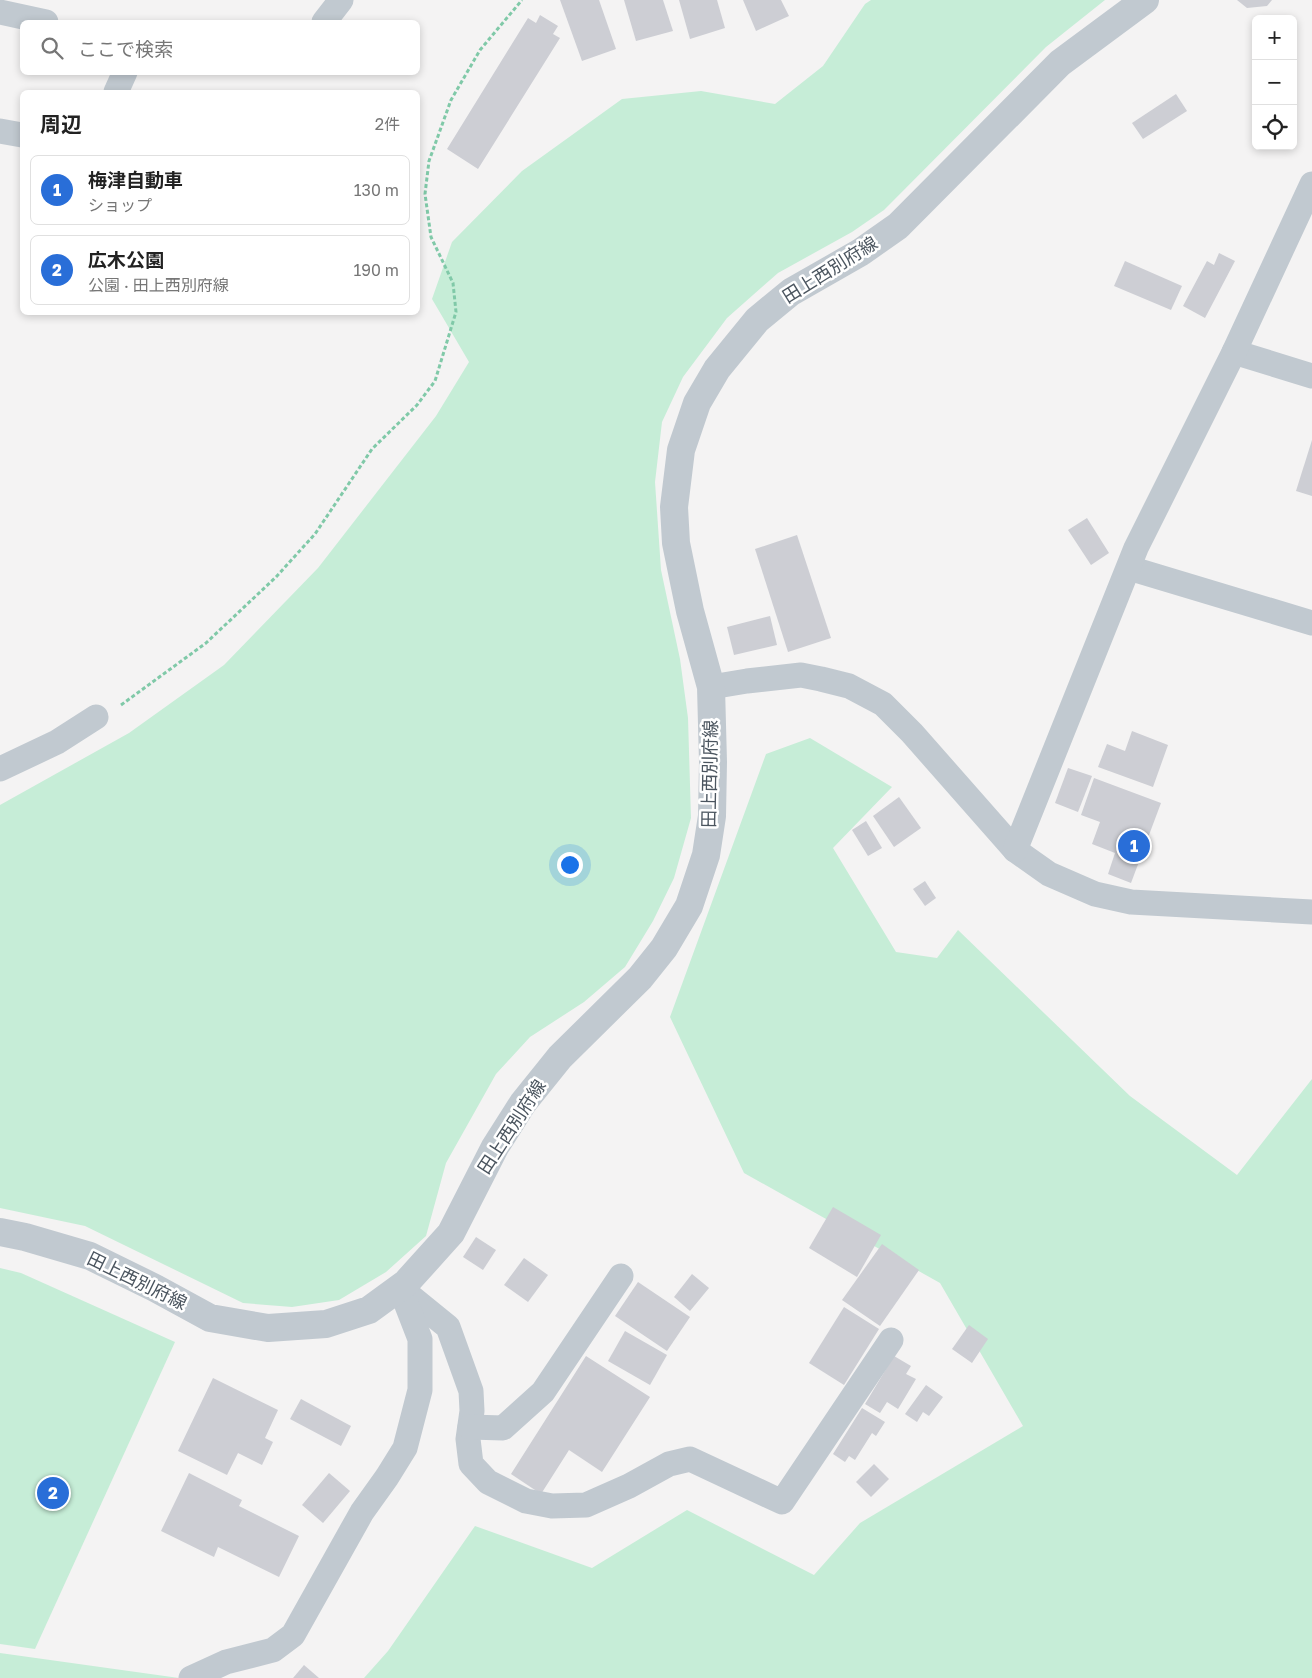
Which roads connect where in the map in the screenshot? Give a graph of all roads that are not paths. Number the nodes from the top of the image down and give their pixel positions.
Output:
1 (341, 0) edge
2 (1145, 0) edge
3 (0, 12) edge
4 (37, 20) edge
5 (326, 20) edge
6 (123, 75) edge
7 (117, 90) edge
8 (0, 131) edge
9 (20, 135) edge
10 (1312, 184) edge
11 (1234, 352) junction
12 (1312, 376) edge
13 (1129, 568) junction
14 (1312, 623) edge
15 (711, 687) junction
16 (96, 717) road end
17 (0, 769) edge
18 (1016, 850) junction
19 (1312, 912) edge
20 (0, 1232) edge
21 (621, 1276) dead end
22 (400, 1288) junction
23 (891, 1340) dead end
24 (470, 1427) junction
25 (191, 1678) edge

1 - 5 street
2 - 15 street, 田上西別府線
3 - 4 street
6 - 7 street
8 - 9 street
10 - 11 street
11 - 12 street
11 - 13 street
13 - 14 street
13 - 18 street
15 - 18 street
15 - 22 street, 田上西別府線
16 - 17 street
18 - 19 street
20 - 22 street, 田上西別府線
21 - 24 street
22 - 24 street
22 - 25 street
23 - 24 street

